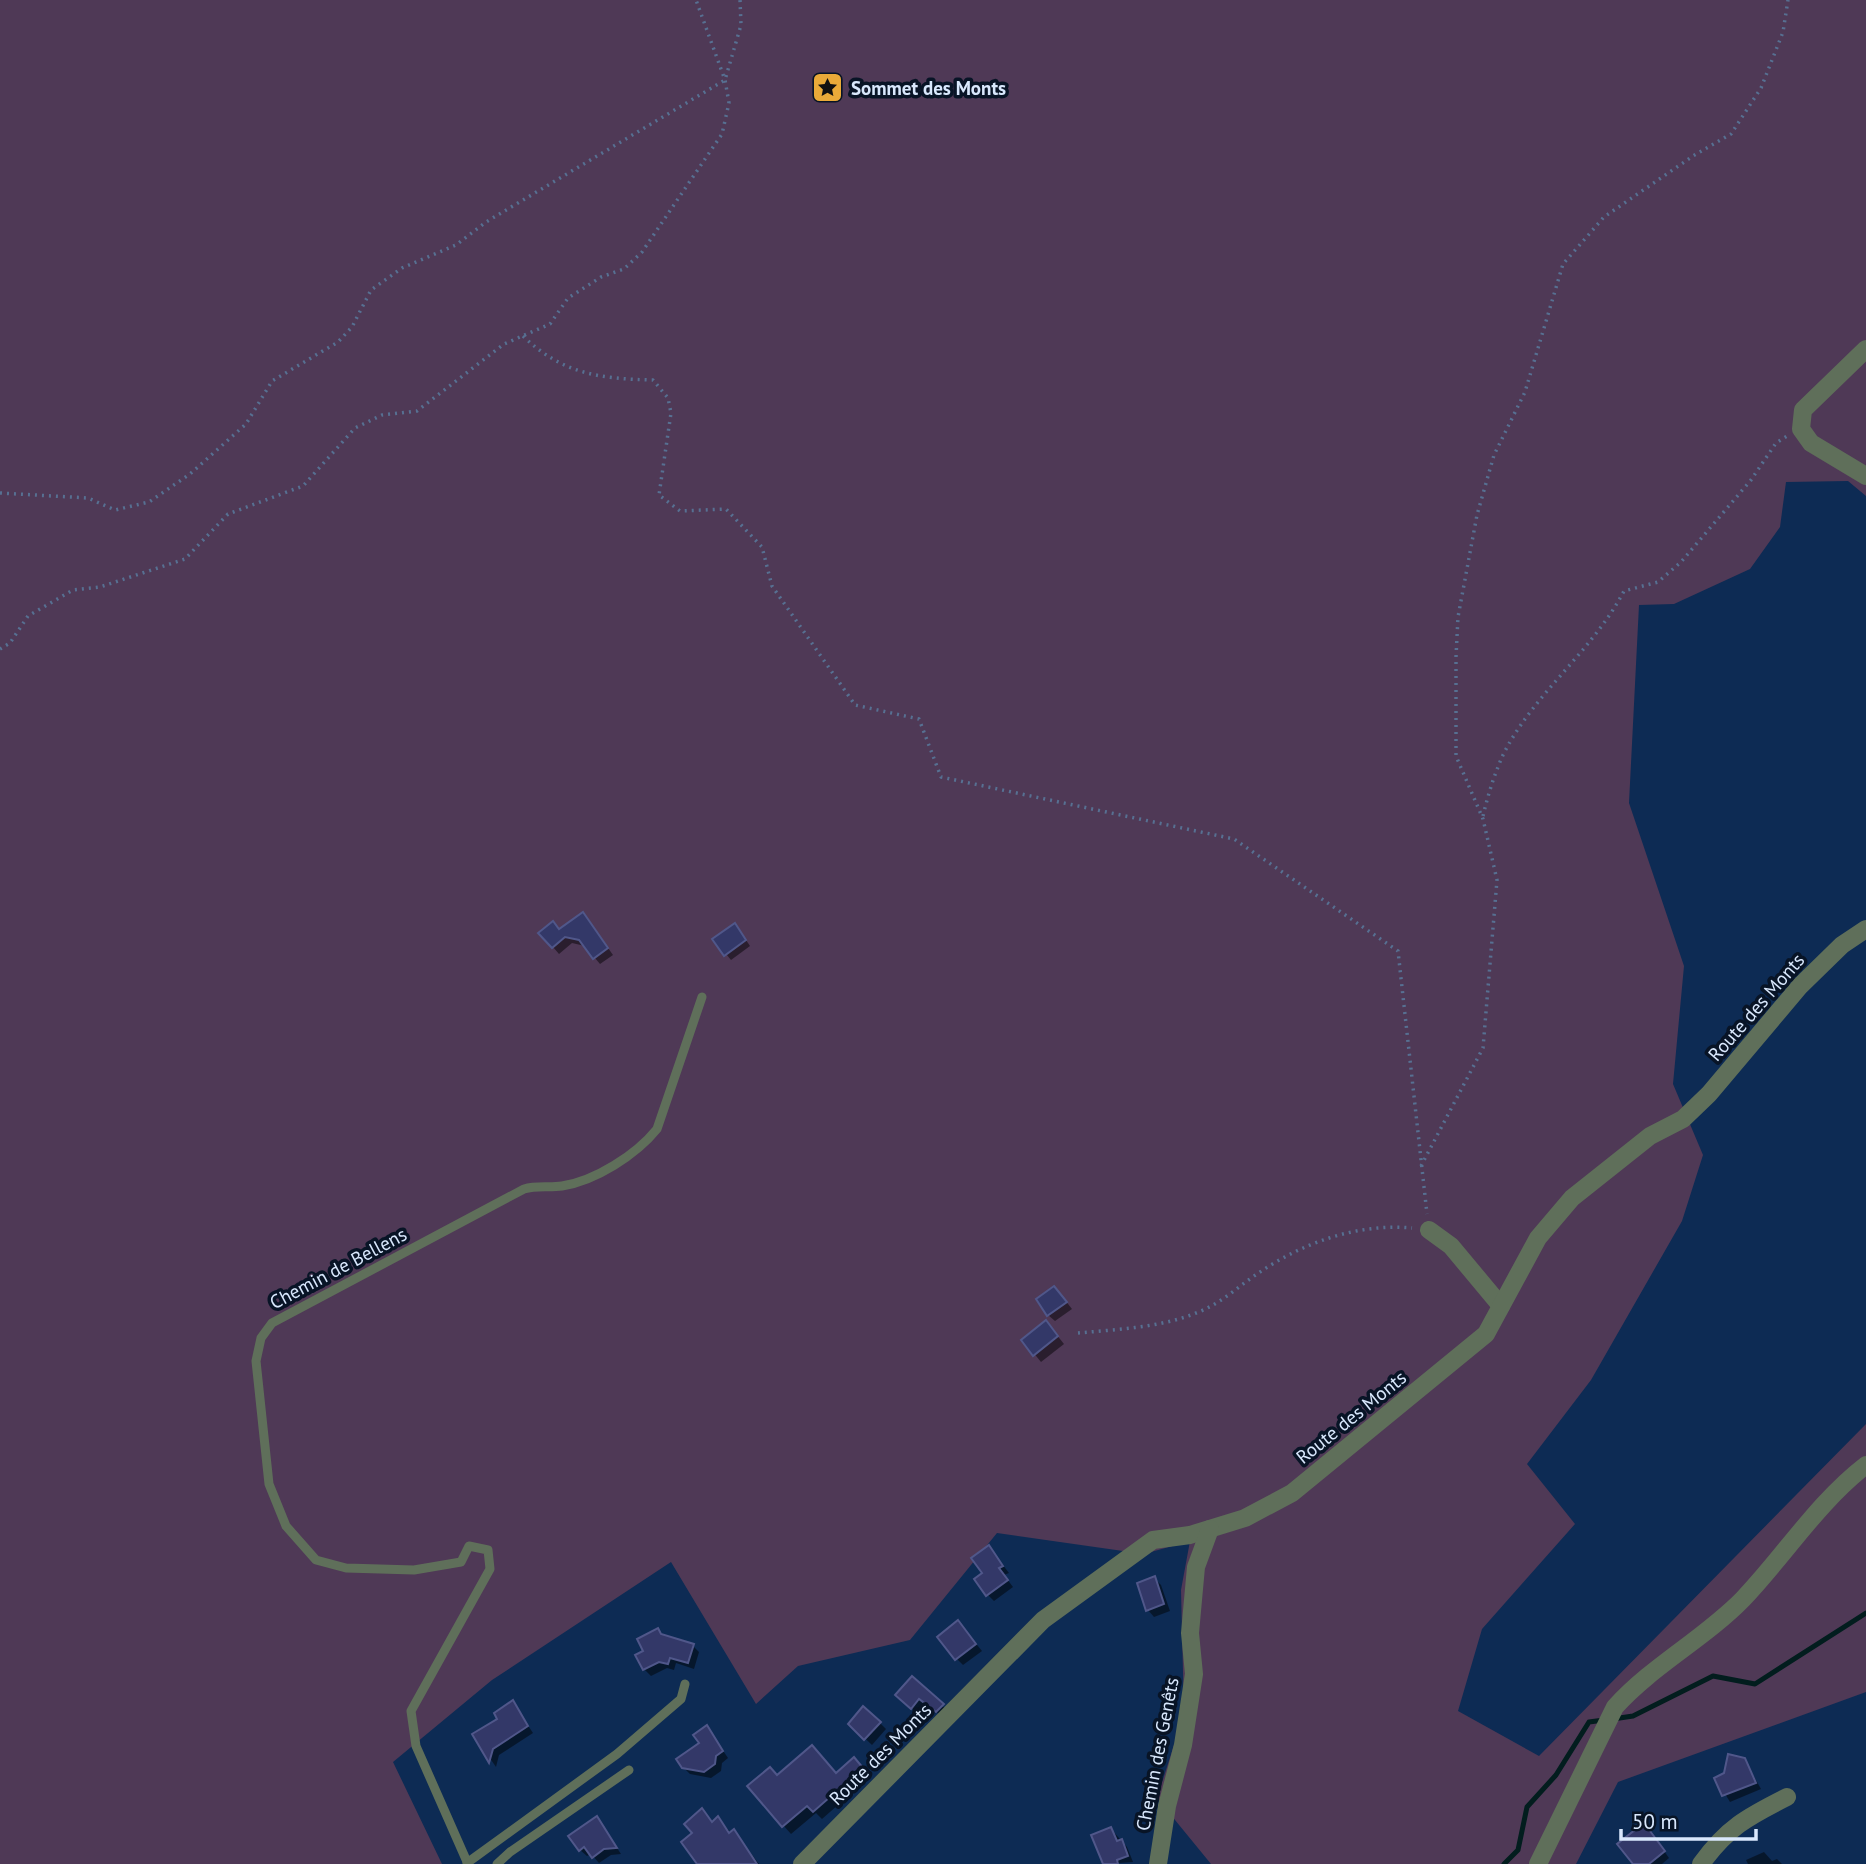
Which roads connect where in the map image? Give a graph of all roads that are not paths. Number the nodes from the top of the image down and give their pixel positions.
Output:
1 (1866, 349) edge
2 (1866, 477) edge
3 (1866, 929) edge
4 (702, 997) dead end
5 (1429, 1230) road end
6 (1501, 1306) junction
7 (1866, 1465) edge
8 (1210, 1529) junction
9 (685, 1684) dead end
10 (629, 1770) dead end
11 (1787, 1797) dead end
12 (468, 1864) edge
13 (497, 1864) edge
14 (802, 1864) edge
15 (1158, 1864) edge
16 (1538, 1864) edge
17 (1701, 1864) edge

1 - 2 street
3 - 6 street, Route des Monts
4 - 12 lane, Chemin de Bellens
5 - 6 street
6 - 8 street, Route des Monts
7 - 16 street
8 - 14 street, Route des Monts
8 - 15 street, Chemin des Genêts
9 - 12 lane
10 - 13 lane
11 - 17 street

